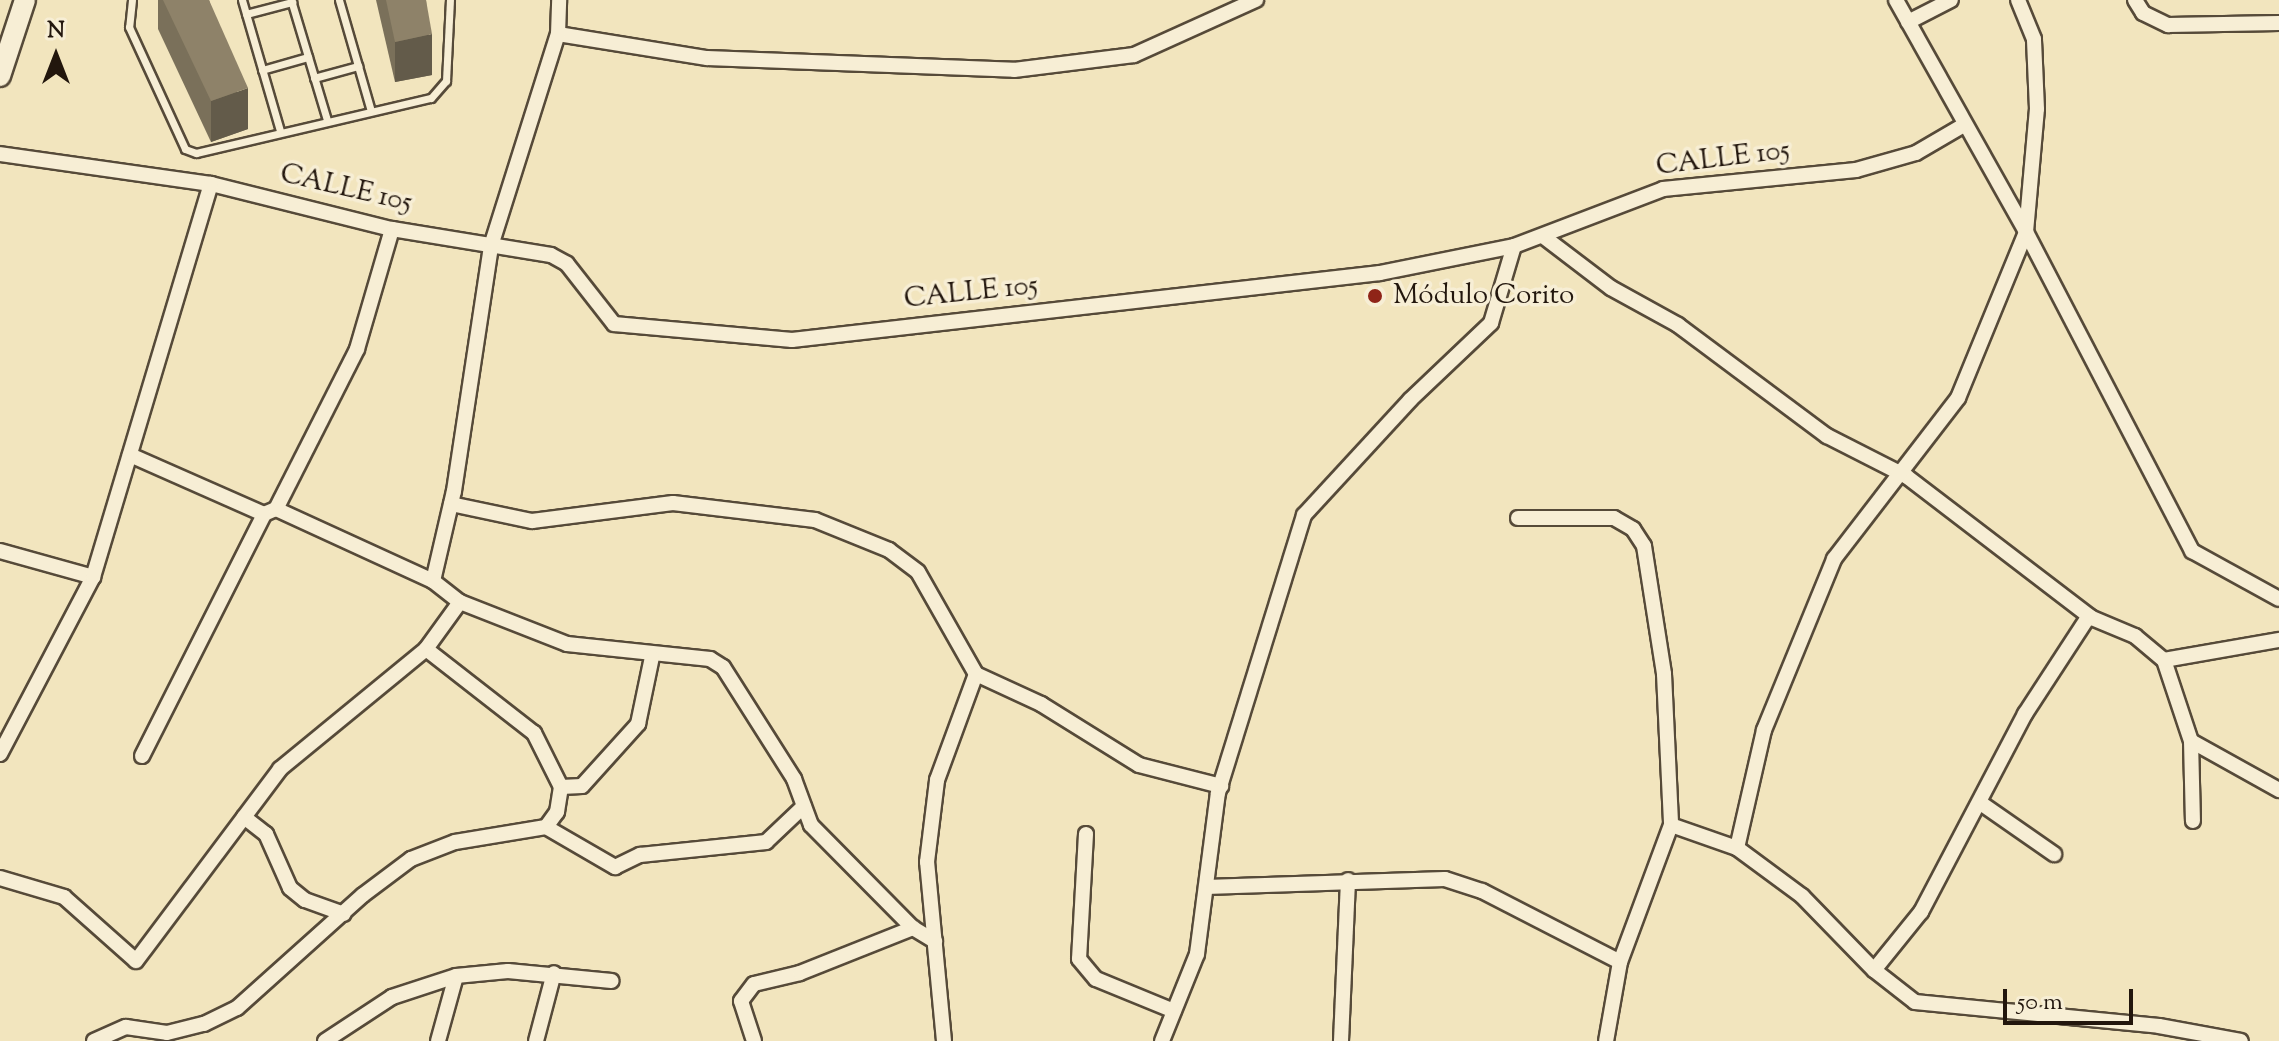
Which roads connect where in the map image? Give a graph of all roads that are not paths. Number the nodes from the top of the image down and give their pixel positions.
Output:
1 (25, 0) edge
2 (132, 0) edge
3 (242, 0) edge
4 (339, 0) edge
5 (450, 0) edge
6 (559, 0) edge
7 (1256, 0) edge
8 (1896, 0) edge
9 (1951, 0) edge
10 (2018, 0) edge
11 (2135, 0) edge
12 (292, 1) edge
13 (246, 14) junction
14 (1908, 22) junction
15 (2279, 23) edge
16 (558, 34) junction
17 (308, 57) junction
18 (358, 66) junction
19 (262, 70) junction
20 (0, 76) edge
21 (314, 78) junction
22 (371, 111) junction
23 (327, 120) junction
24 (1964, 125) junction
25 (280, 131) junction
26 (0, 154) edge
27 (211, 184) junction
28 (392, 229) junction
29 (2026, 232) junction
30 (1544, 237) junction
31 (491, 246) junction
32 (1514, 246) junction
33 (130, 455) junction
34 (1899, 472) junction
35 (451, 504) junction
36 (270, 512) junction
37 (1518, 518) dead end
38 (0, 551) edge
39 (93, 577) junction
40 (433, 581) junction
41 (2279, 599) edge
42 (460, 602) junction
43 (2089, 616) junction
44 (2279, 640) edge
45 (426, 649) junction
46 (652, 657) junction
47 (2164, 660) junction
48 (976, 674) junction
49 (2191, 741) junction
50 (0, 754) edge
51 (142, 756) dead end
52 (1221, 786) junction
53 (561, 787) junction
54 (2279, 790) edge
55 (1982, 804) junction
56 (804, 806) junction
57 (244, 817) junction
58 (2193, 821) dead end
59 (1671, 825) junction
60 (546, 827) junction
61 (1086, 834) dead end
62 (1737, 848) junction
63 (2054, 854) dead end
64 (0, 878) edge
65 (1348, 880) junction
66 (1206, 887) junction
67 (344, 914) junction
68 (913, 928) junction
69 (935, 941) junction
70 (1620, 962) junction
71 (1874, 970) junction
72 (554, 973) junction
73 (456, 976) junction
74 (612, 981) dead end
75 (1174, 1011) junction
76 (2158, 1034) edge
77 (339, 1035) edge
78 (94, 1041) edge
79 (325, 1041) edge
80 (438, 1041) edge
81 (536, 1041) edge
82 (754, 1041) edge
83 (944, 1041) edge
84 (1162, 1041) edge
85 (1341, 1041) edge
86 (1606, 1041) edge
87 (2241, 1041) edge

1 - 20 main road
2 - 25 lane
3 - 13 lane
4 - 18 lane
5 - 22 lane
6 - 16 street
7 - 16 street
8 - 14 street
9 - 14 street
10 - 29 street
11 - 15 street
12 - 13 lane
12 - 17 lane
13 - 19 lane
14 - 24 street
16 - 31 street
17 - 19 lane
17 - 21 lane
18 - 21 lane
18 - 22 lane
19 - 25 lane
21 - 23 lane
22 - 23 lane
23 - 25 lane
24 - 29 street
24 - 30 street, CALLE 105
26 - 27 street, CALLE 105
27 - 28 street, CALLE 105
27 - 33 street
28 - 31 street, CALLE 105
28 - 36 street
29 - 34 street
29 - 41 street
30 - 32 street, CALLE 105
30 - 34 street
31 - 32 street, CALLE 105
31 - 35 street
32 - 52 street
33 - 36 street
33 - 39 street
34 - 43 street
34 - 62 street
35 - 40 street
35 - 48 street
36 - 40 street
36 - 51 street
37 - 59 street
38 - 39 street
39 - 50 street
40 - 42 street
42 - 45 street
42 - 46 street
43 - 47 street
43 - 55 street
44 - 47 street
45 - 53 street
45 - 57 street
46 - 53 street
46 - 56 street
47 - 49 street
48 - 52 street
48 - 69 street
49 - 54 street
49 - 58 street
52 - 66 street
53 - 60 street
55 - 63 street
55 - 71 street
56 - 60 street
56 - 68 street
57 - 64 street
57 - 67 street
59 - 62 street
59 - 70 street
60 - 67 street
61 - 75 street
62 - 71 street
65 - 66 street
65 - 70 street
65 - 85 street
66 - 75 street
67 - 78 street
68 - 69 street
68 - 82 street
69 - 83 street
70 - 86 street
71 - 76 street
72 - 73 street
72 - 74 street
72 - 81 street
73 - 77 street
73 - 80 street
75 - 84 street
76 - 87 street
77 - 79 street

